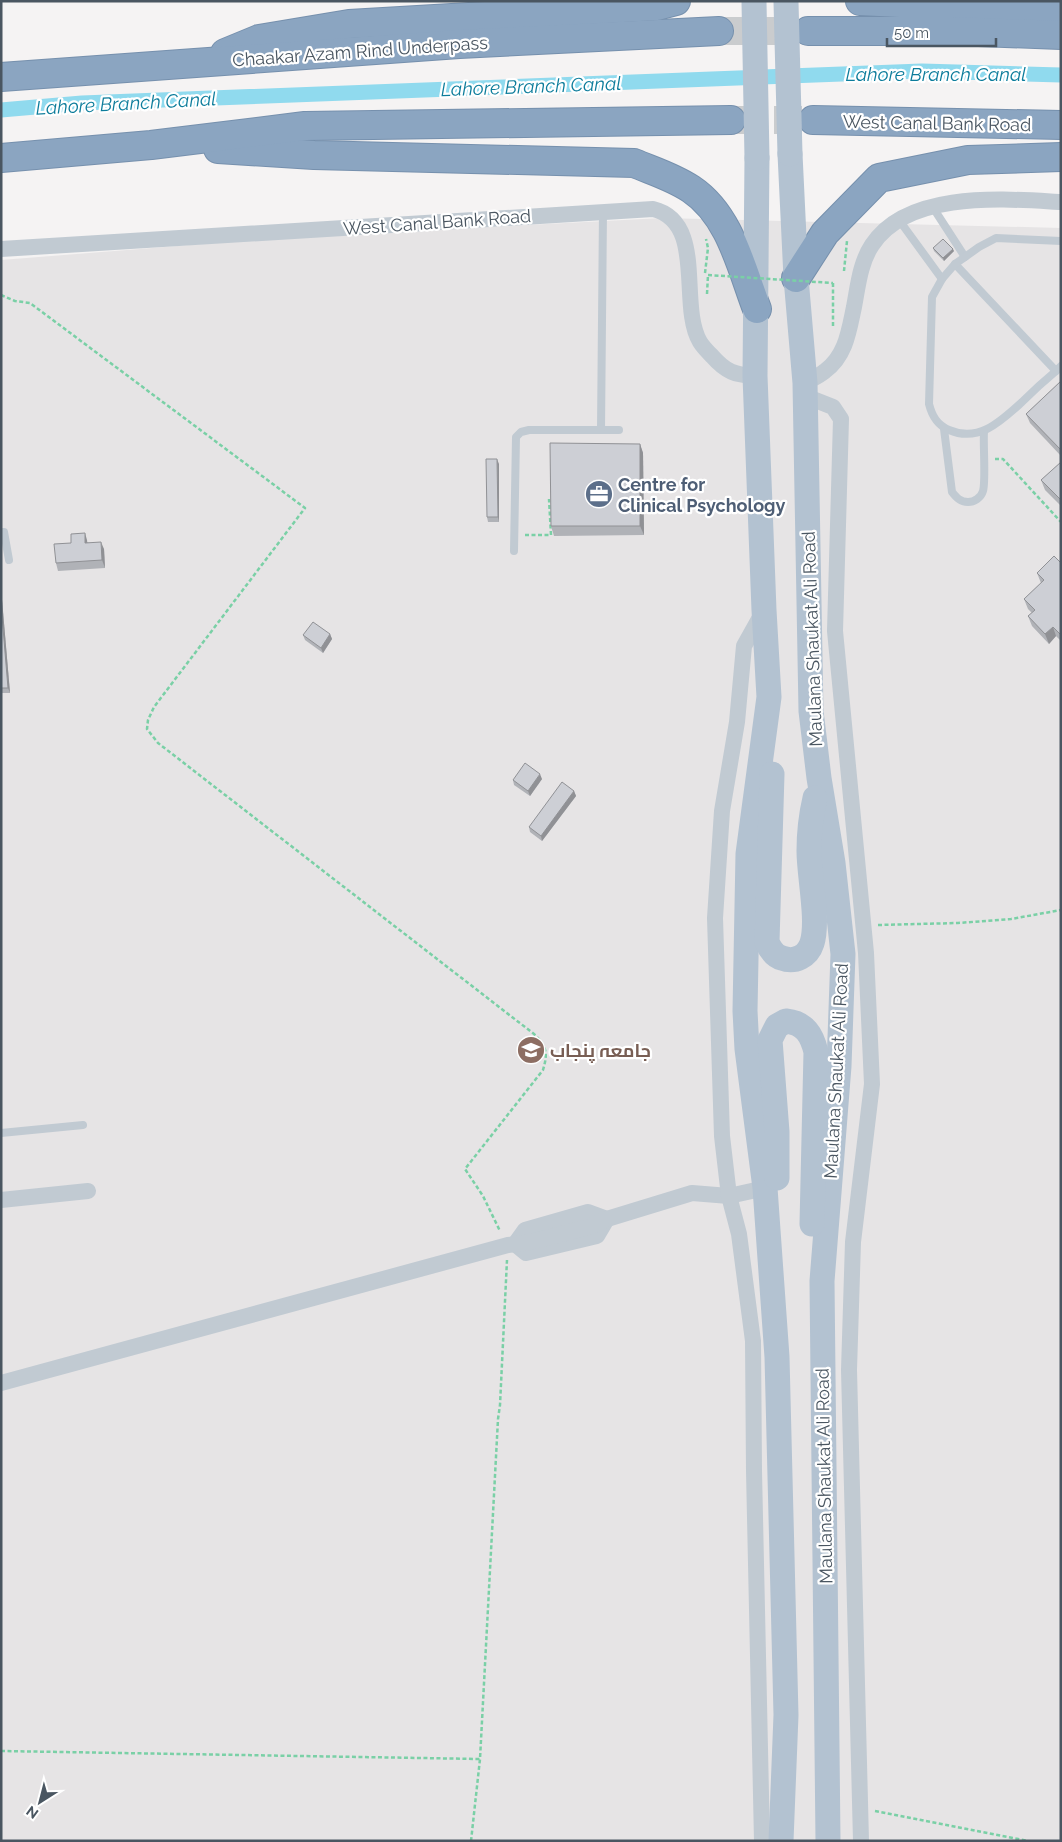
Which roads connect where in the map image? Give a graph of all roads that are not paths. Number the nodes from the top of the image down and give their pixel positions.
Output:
1 (676, 1) edge
2 (860, 1) edge
3 (754, 2) edge
4 (786, 2) edge
5 (1061, 11) edge
6 (719, 31) tunnel mouth
7 (808, 31) tunnel mouth
8 (1061, 35) edge
9 (203, 62) junction
10 (1, 77) edge
11 (731, 120) tunnel mouth
12 (813, 120) tunnel mouth
13 (1061, 125) edge
14 (151, 145) junction
15 (1061, 157) edge
16 (1, 158) edge
17 (1061, 202) edge
18 (932, 206) junction
19 (602, 211) junction
20 (899, 220) junction
21 (1061, 241) edge
22 (1, 249) edge
23 (965, 257) junction
24 (955, 264) junction
25 (796, 278) junction
26 (942, 279) junction
27 (757, 309) junction
28 (1058, 368) edge
29 (755, 376) junction
30 (805, 389) junction
31 (944, 428) junction
32 (601, 430) junction
33 (619, 430) dead end
34 (984, 432) junction
35 (1, 532) edge
36 (514, 551) dead end
37 (9, 560) dead end
38 (764, 610) junction
39 (768, 711) junction
40 (819, 778) junction
41 (83, 1125) dead end
42 (1, 1133) edge
43 (765, 1188) junction
44 (88, 1191) dead end
45 (730, 1196) junction
46 (1, 1200) edge
47 (607, 1219) junction
48 (511, 1245) junction
49 (771, 1265) junction
50 (822, 1281) junction
51 (1, 1383) edge
52 (762, 1841) edge
53 (782, 1841) edge
54 (828, 1841) edge
55 (861, 1841) edge

1 - 9 highway
2 - 5 highway
3 - 27 main road, bridge
4 - 25 main road, Maulana Shaukat Ali Road, bridge
6 - 9 highway, Chaakar Azam Rind Underpass
7 - 8 highway
9 - 10 highway, Chaakar Azam Rind Underpass
11 - 14 highway
12 - 13 highway, West Canal Bank Road
14 - 16 highway
14 - 27 highway
15 - 25 highway
17 - 18 street
18 - 20 street
18 - 23 lane
19 - 22 street, West Canal Bank Road
19 - 29 street, West Canal Bank Road
19 - 32 lane
20 - 26 lane
20 - 30 street
21 - 23 lane
23 - 24 lane
24 - 26 lane
24 - 28 lane
25 - 30 main road, Maulana Shaukat Ali Road
26 - 31 lane
27 - 29 main road
28 - 34 lane
29 - 38 main road
30 - 40 main road, Maulana Shaukat Ali Road
30 - 55 street
31 - 34 lane
31 - 34 lane
32 - 33 lane
32 - 36 lane
35 - 37 lane
38 - 39 main road
38 - 45 street
39 - 40 main road
39 - 43 main road
40 - 50 main road, Maulana Shaukat Ali Road
41 - 42 lane
43 - 45 street
43 - 49 main road
44 - 46 street
45 - 47 street
45 - 52 street
47 - 48 street
47 - 48 street
48 - 51 street
49 - 50 main road
49 - 53 main road
50 - 54 main road, Maulana Shaukat Ali Road

